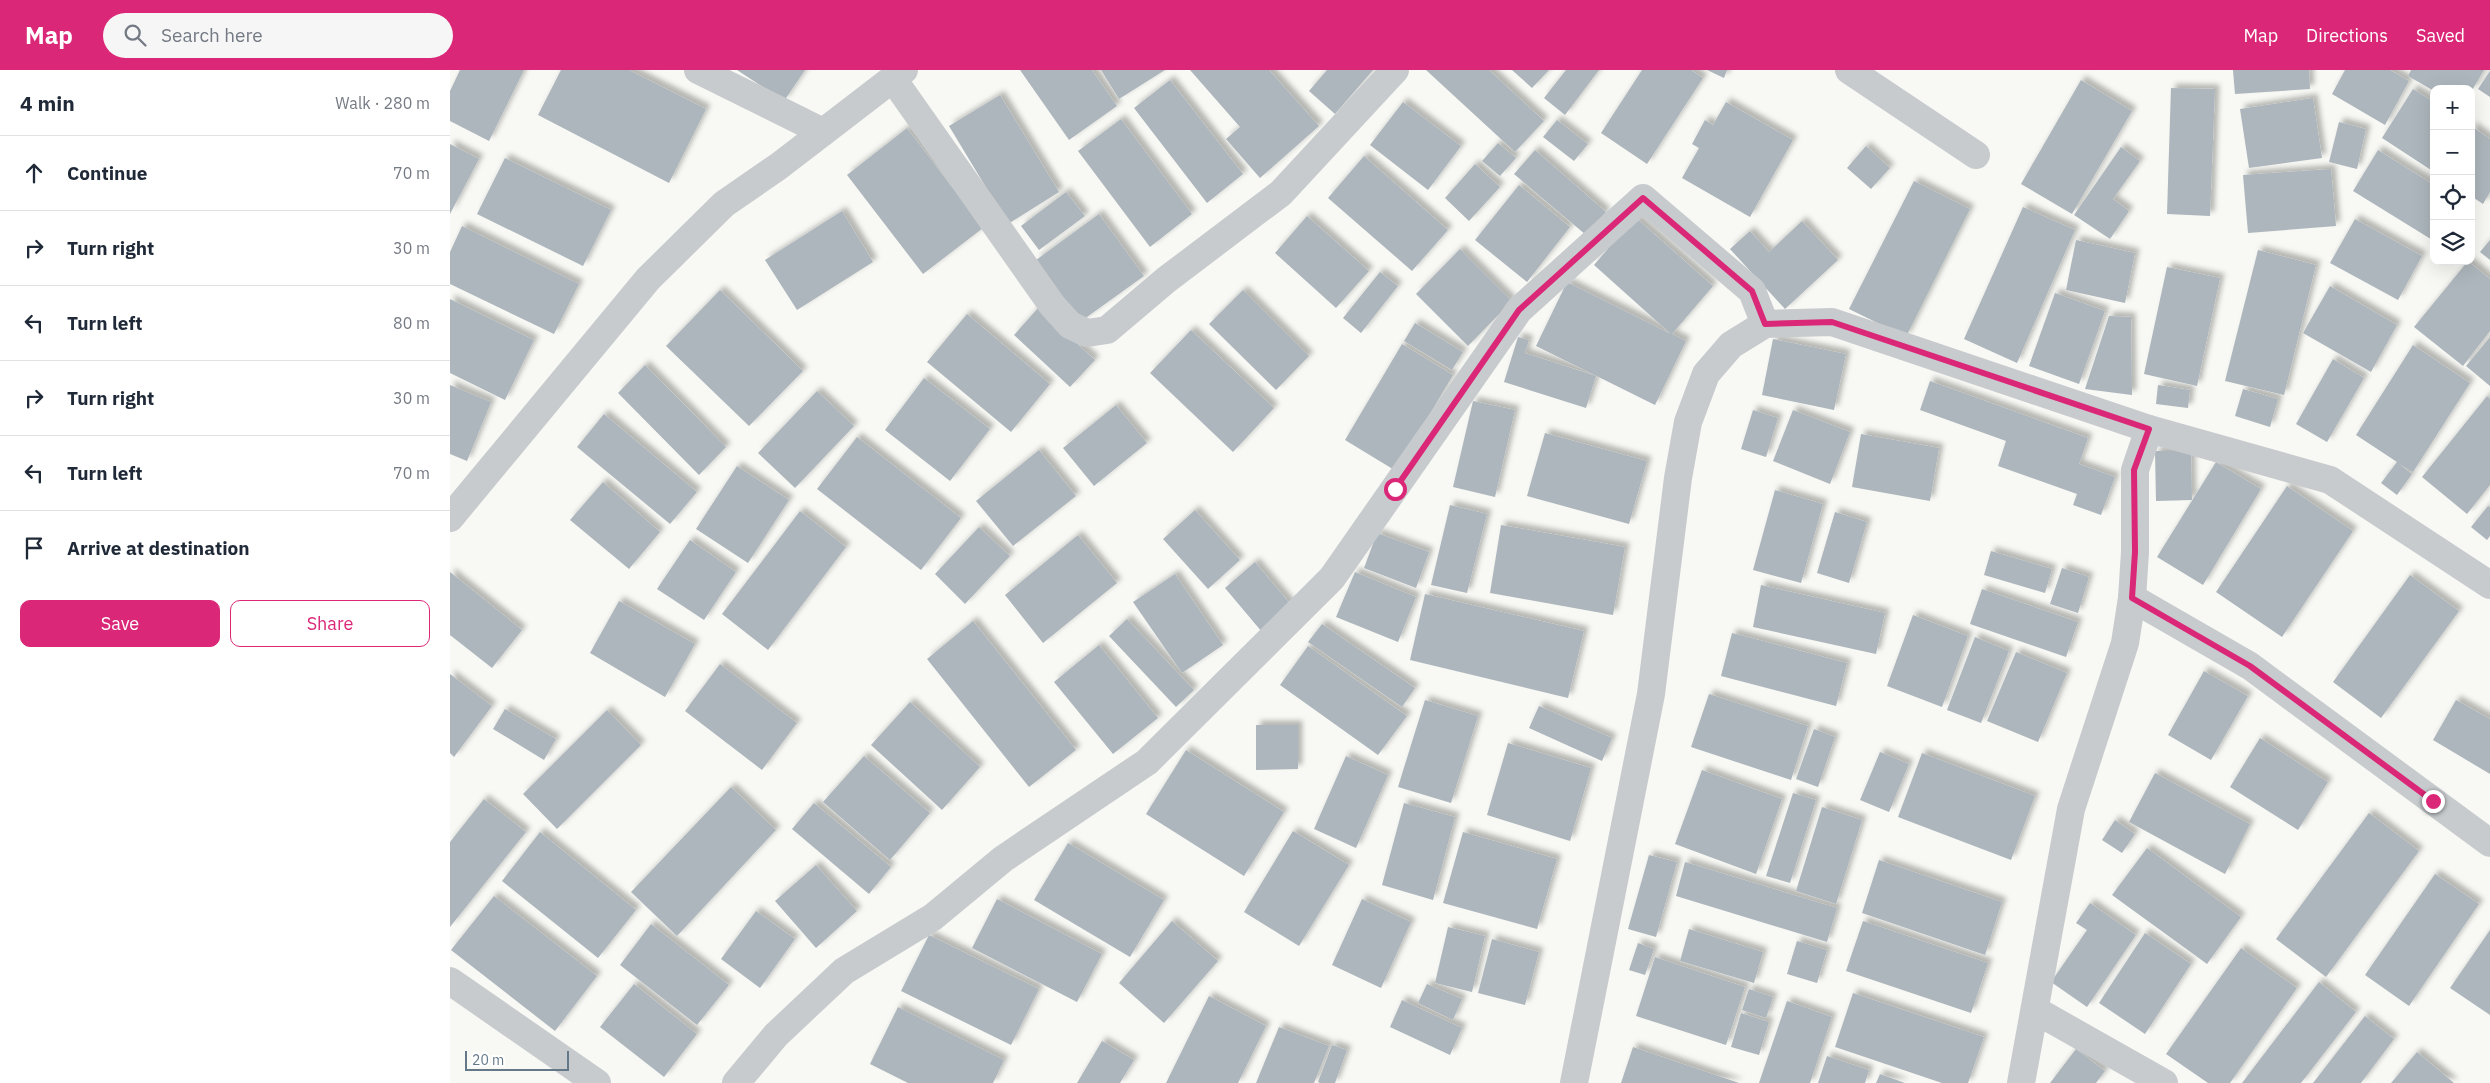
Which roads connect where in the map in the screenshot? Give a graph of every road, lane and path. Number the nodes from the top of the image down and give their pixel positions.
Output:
1 (698, 70) edge
2 (1395, 70) edge
3 (1849, 70) edge
4 (899, 74) edge
5 (824, 132) junction
6 (1976, 155) dead end
7 (1752, 291) junction
8 (1765, 324) junction
9 (1731, 345) junction
10 (2149, 429) junction
11 (450, 518) edge
12 (2490, 585) edge
13 (2132, 598) junction
14 (2490, 843) edge
15 (450, 981) edge
16 (2035, 1010) junction
17 (597, 1083) edge
18 (736, 1083) edge
19 (1574, 1083) edge
20 (2021, 1083) edge
21 (2164, 1083) edge

1 - 5 street
2 - 4 street
3 - 6 street
4 - 5 street
5 - 11 street
7 - 8 street
7 - 9 street
7 - 18 street
8 - 9 street
8 - 10 street
9 - 19 street
10 - 12 street
10 - 13 street
13 - 14 street
13 - 16 street
15 - 17 street
16 - 20 street
16 - 21 street

